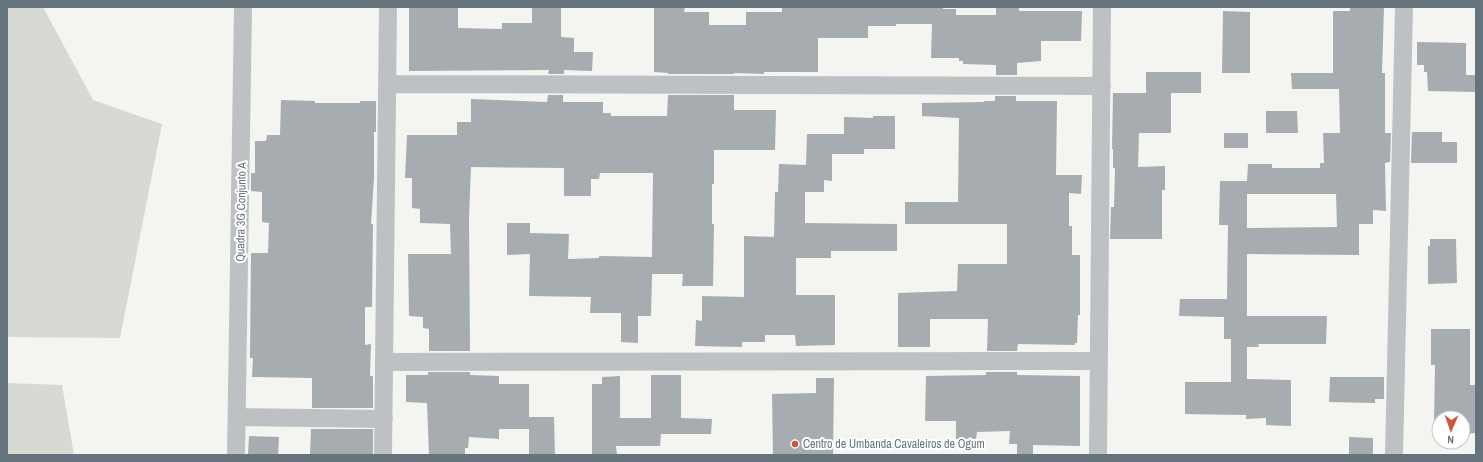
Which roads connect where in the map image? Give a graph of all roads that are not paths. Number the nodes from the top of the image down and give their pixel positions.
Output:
1 (244, 7) edge
2 (388, 7) edge
3 (1102, 7) edge
4 (1404, 7) edge
5 (387, 84) junction
6 (1102, 86) junction
7 (1099, 361) junction
8 (384, 362) junction
9 (237, 417) junction
10 (384, 419) junction
11 (236, 455) edge
12 (383, 455) edge
13 (1098, 455) edge
14 (1394, 455) edge

1 - 9 street, Quadra 3G Conjunto A
2 - 5 street
3 - 6 street
4 - 14 street
5 - 6 street
5 - 8 street
6 - 7 street
7 - 8 street
7 - 13 street
8 - 10 street
9 - 10 street
9 - 11 street, Quadra 3G Conjunto A
10 - 12 street

